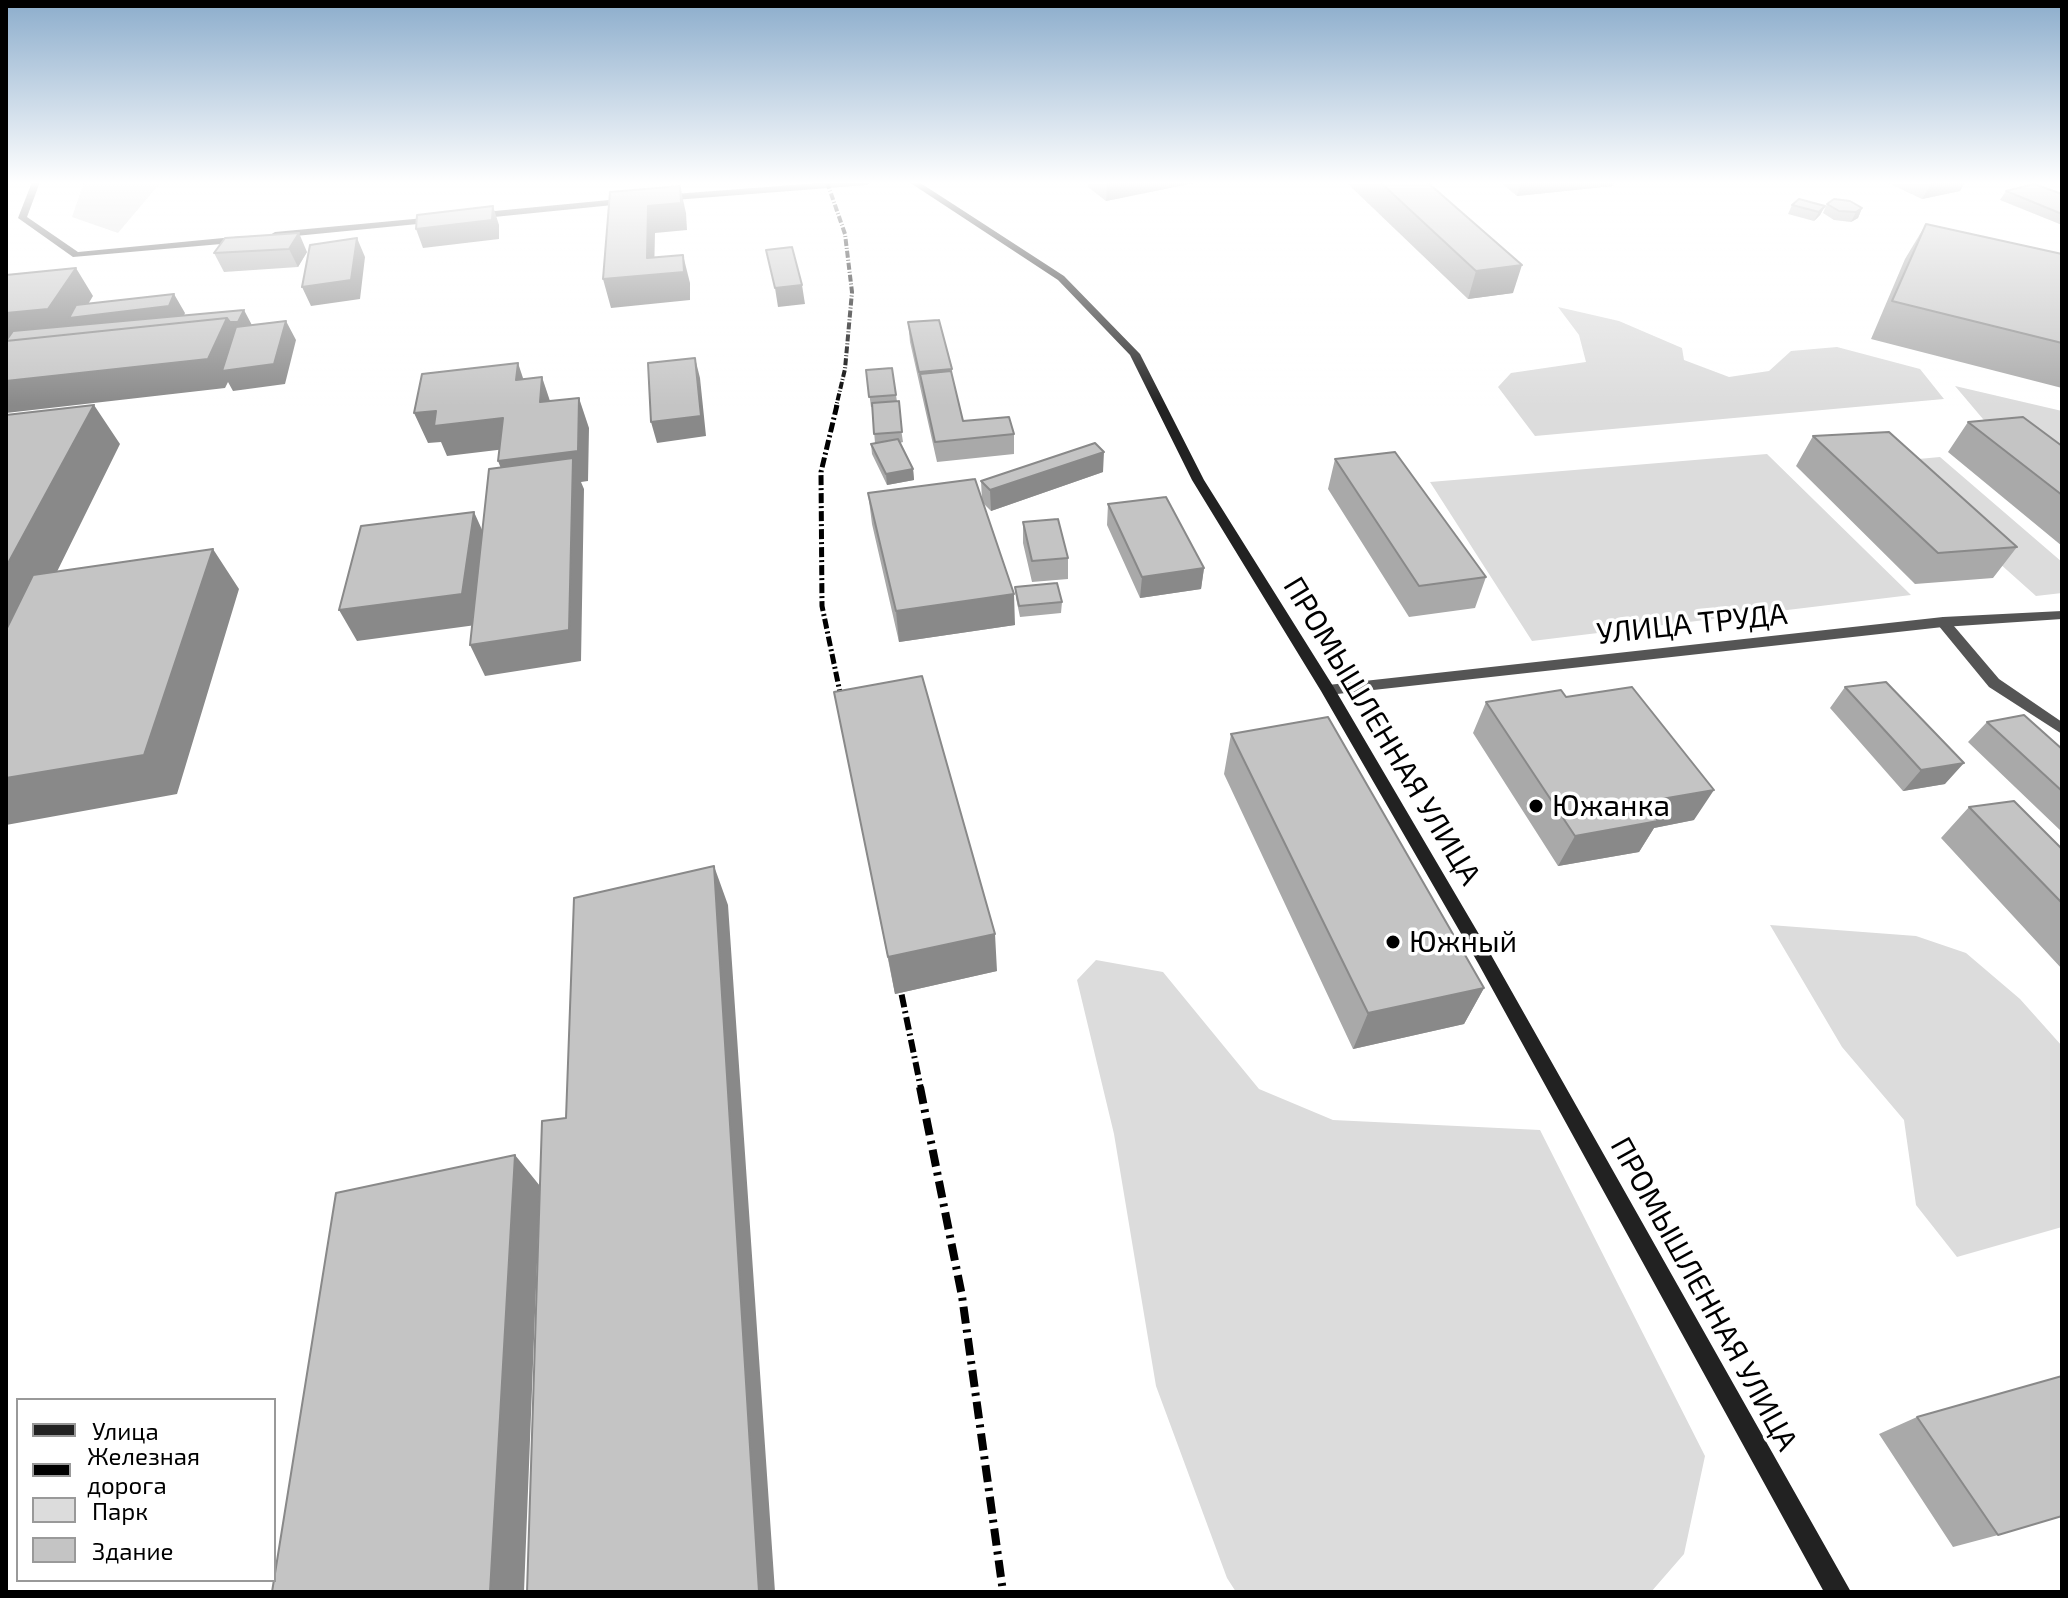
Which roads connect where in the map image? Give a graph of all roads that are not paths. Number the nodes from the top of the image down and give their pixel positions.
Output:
1 (1028, 257) edge
2 (2062, 615) edge
3 (1943, 622) junction
4 (1328, 690) junction
5 (2062, 729) edge
6 (1838, 1592) edge

1 - 4 main road, ПРОМЫШЛЕННАЯ УЛИЦА
2 - 3 street, УЛИЦА ТРУДА
3 - 4 street, УЛИЦА ТРУДА
3 - 5 street
4 - 6 main road, ПРОМЫШЛЕННАЯ УЛИЦА

